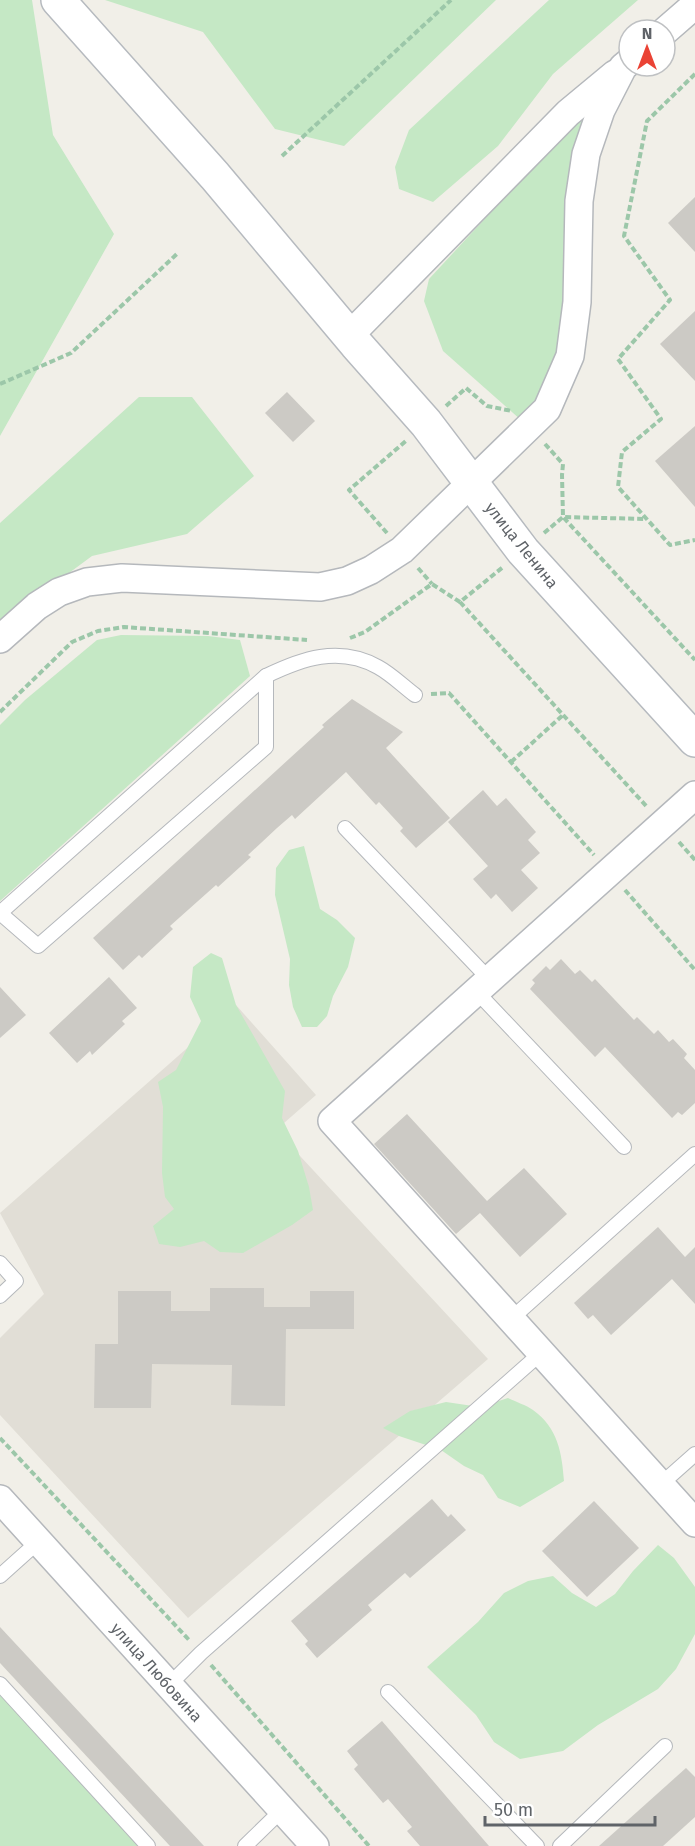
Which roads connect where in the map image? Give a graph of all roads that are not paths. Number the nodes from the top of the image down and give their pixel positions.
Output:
1 (58, 0) edge
2 (695, 5) edge
3 (677, 21) edge
4 (617, 71) edge
5 (618, 78) edge
6 (352, 340) junction
7 (472, 483) junction
8 (0, 639) edge
9 (266, 676) junction
10 (415, 695) road end
11 (695, 740) edge
12 (695, 795) edge
13 (345, 828) dead end
14 (0, 913) edge
15 (483, 985) junction
16 (624, 1146) dead end
17 (695, 1154) edge
18 (0, 1263) edge
19 (0, 1296) edge
20 (511, 1319) junction
21 (541, 1353) junction
22 (695, 1454) edge
23 (660, 1485) junction
24 (0, 1499) edge
25 (695, 1523) edge
26 (39, 1541) junction
27 (0, 1576) edge
28 (0, 1684) edge
29 (169, 1685) junction
30 (388, 1692) dead end
31 (665, 1746) dead end
32 (282, 1810) junction
33 (148, 1846) edge
34 (245, 1846) edge
35 (315, 1846) edge
36 (537, 1846) edge
37 (560, 1846) edge

1 - 6 main road, улица Ленина
2 - 3 street
4 - 6 street
5 - 7 street
6 - 7 main road, улица Ленина
7 - 8 street
7 - 11 main road, улица Ленина
9 - 10 lane
9 - 14 lane
9 - 14 lane
12 - 15 street
13 - 15 lane
15 - 16 lane
15 - 20 street
17 - 20 lane
18 - 19 lane
20 - 21 street
21 - 23 street
21 - 29 lane
22 - 23 lane
23 - 25 street
24 - 26 street, улица Любовина
26 - 27 lane
26 - 29 street, улица Любовина
28 - 33 lane
29 - 32 street, улица Любовина
30 - 36 lane
31 - 37 lane
32 - 34 lane
32 - 35 street, улица Любовина

